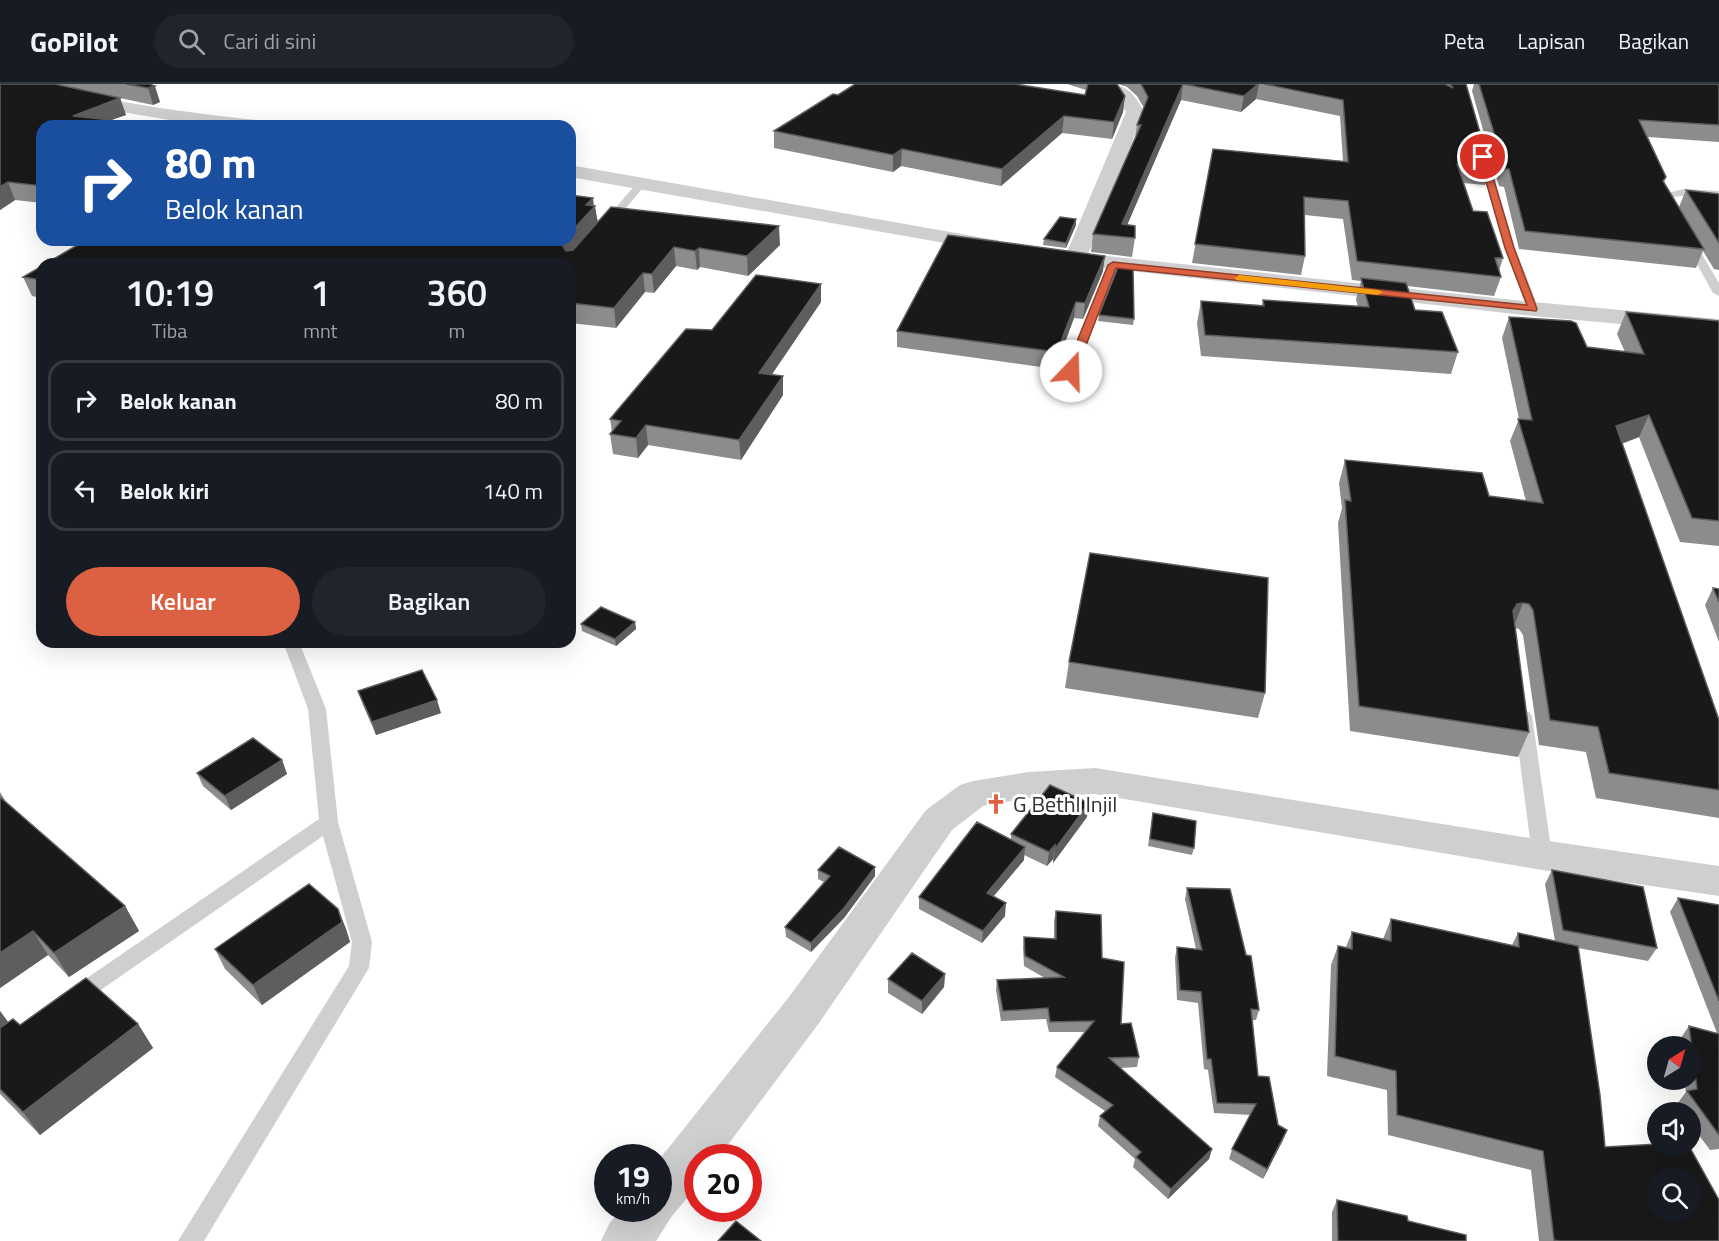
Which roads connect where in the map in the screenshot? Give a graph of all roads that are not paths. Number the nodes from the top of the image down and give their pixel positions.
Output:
1 (24, 84) edge
2 (1104, 84) edge
3 (199, 120) edge
4 (1481, 147) edge
5 (576, 172) edge
6 (641, 184) junction
7 (1719, 194) edge
8 (1674, 216) edge
9 (1685, 235) edge
10 (596, 237) edge
11 (1013, 249) edge
12 (1036, 253) edge
13 (1075, 260) junction
14 (1113, 265) junction
15 (1719, 291) edge
16 (1533, 309) junction
17 (1719, 326) edge
18 (1071, 371) dead end
19 (293, 648) edge
20 (1520, 693) edge
21 (328, 822) junction
22 (1542, 855) junction
23 (1719, 881) edge
24 (58, 1008) edge
25 (672, 1181) edge
26 (641, 1222) edge
27 (190, 1241) edge
28 (626, 1241) edge

1 - 3 street
2 - 13 street
4 - 16 lane
5 - 6 street
6 - 10 lane
6 - 11 street
7 - 8 lane
9 - 15 lane
12 - 13 street
13 - 14 street
14 - 16 street
14 - 18 lane
16 - 17 street
19 - 21 lane
20 - 22 lane
21 - 24 lane
21 - 27 lane
22 - 23 street
22 - 25 street
26 - 28 street

